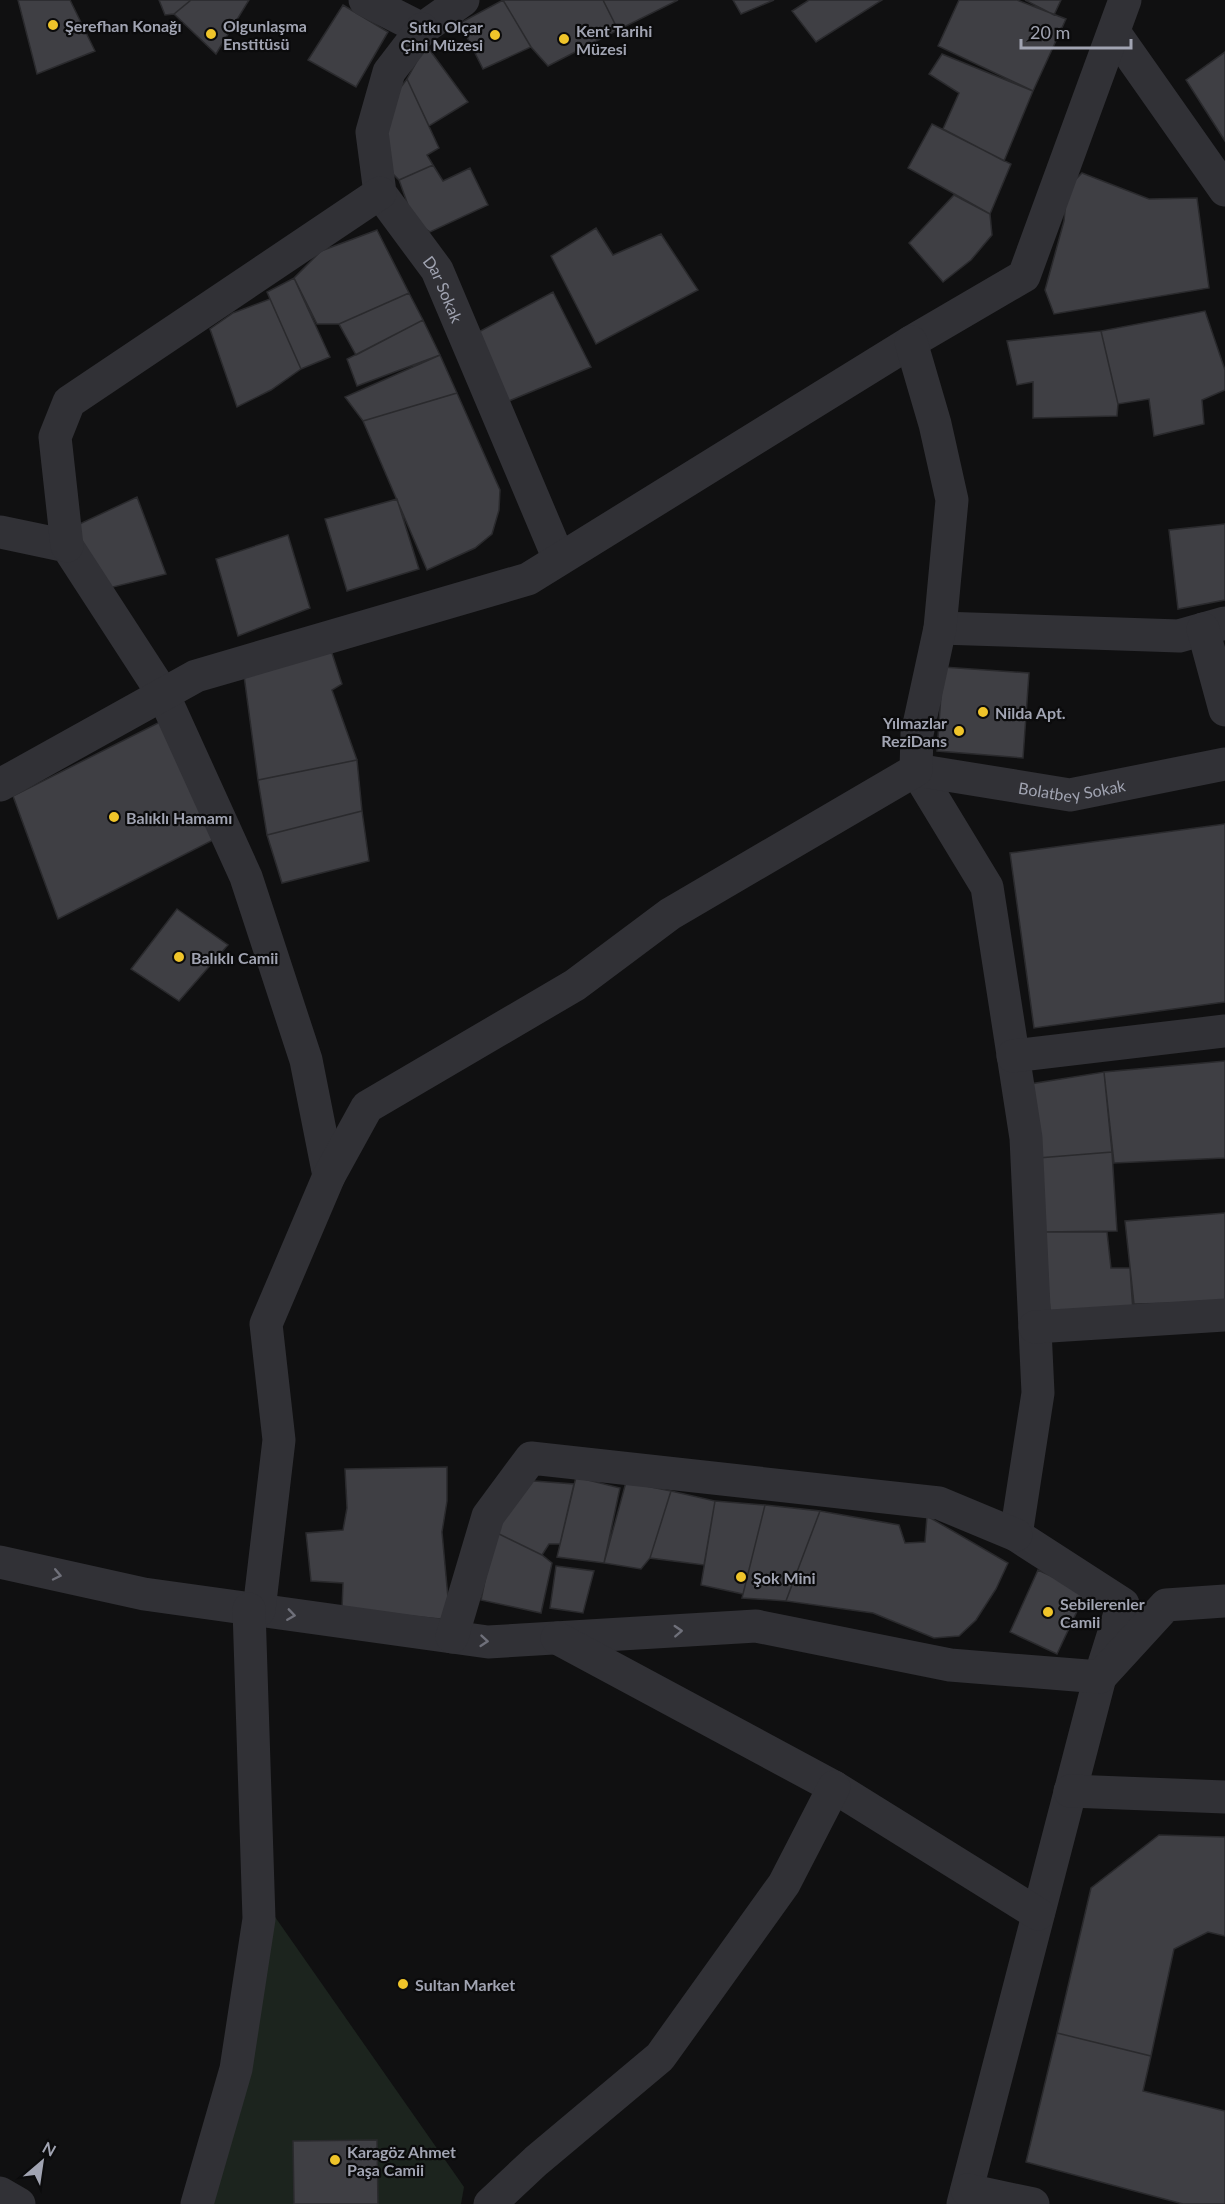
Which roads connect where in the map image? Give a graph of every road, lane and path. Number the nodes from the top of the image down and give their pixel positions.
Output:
1 (365, 0) edge
2 (463, 0) edge
3 (1125, 0) edge
4 (422, 29) junction
5 (1114, 32) junction
6 (1225, 190) edge
7 (380, 193) junction
8 (911, 342) junction
9 (0, 532) edge
10 (67, 546) junction
11 (560, 559) junction
12 (1214, 626) edge
13 (940, 628) junction
14 (163, 694) junction
15 (1225, 710) edge
16 (1225, 764) edge
17 (916, 770) junction
18 (0, 785) edge
19 (1225, 1031) edge
20 (1013, 1056) junction
21 (329, 1176) junction
22 (1225, 1315) edge
23 (1035, 1327) junction
24 (1016, 1535) junction
25 (0, 1562) edge
26 (1225, 1601) edge
27 (254, 1609) junction
28 (452, 1637) junction
29 (557, 1638) junction
30 (1100, 1677) junction
31 (834, 1787) junction
32 (1070, 1791) junction
33 (1225, 1797) edge
34 (1038, 1914) junction
35 (0, 2193) edge
36 (965, 2197) edge
37 (19, 2204) edge
38 (197, 2204) edge
39 (490, 2204) edge
40 (1033, 2204) edge

1 - 4 street
2 - 4 street, Dar Sokak
3 - 5 street
4 - 7 street, Dar Sokak
5 - 6 street
5 - 8 street
7 - 10 street
7 - 11 street, Dar Sokak
8 - 11 street
8 - 13 street
9 - 10 street
10 - 14 street
11 - 14 street
12 - 13 street
12 - 15 street
13 - 17 street
14 - 18 street
14 - 21 street
16 - 17 street, Bolatbey Sokak
17 - 20 street
17 - 21 street
19 - 20 street
20 - 23 street
21 - 27 street
22 - 23 street
23 - 24 street
24 - 28 street
24 - 30 street
25 -> 27 street
26 - 30 street
27 -> 28 street
27 - 38 street
28 -> 29 street
29 -> 30 street
29 - 31 street
30 - 32 street
31 - 34 street
31 - 39 street
32 - 33 street
32 - 34 street
34 - 36 street
35 - 37 street
36 - 40 street

